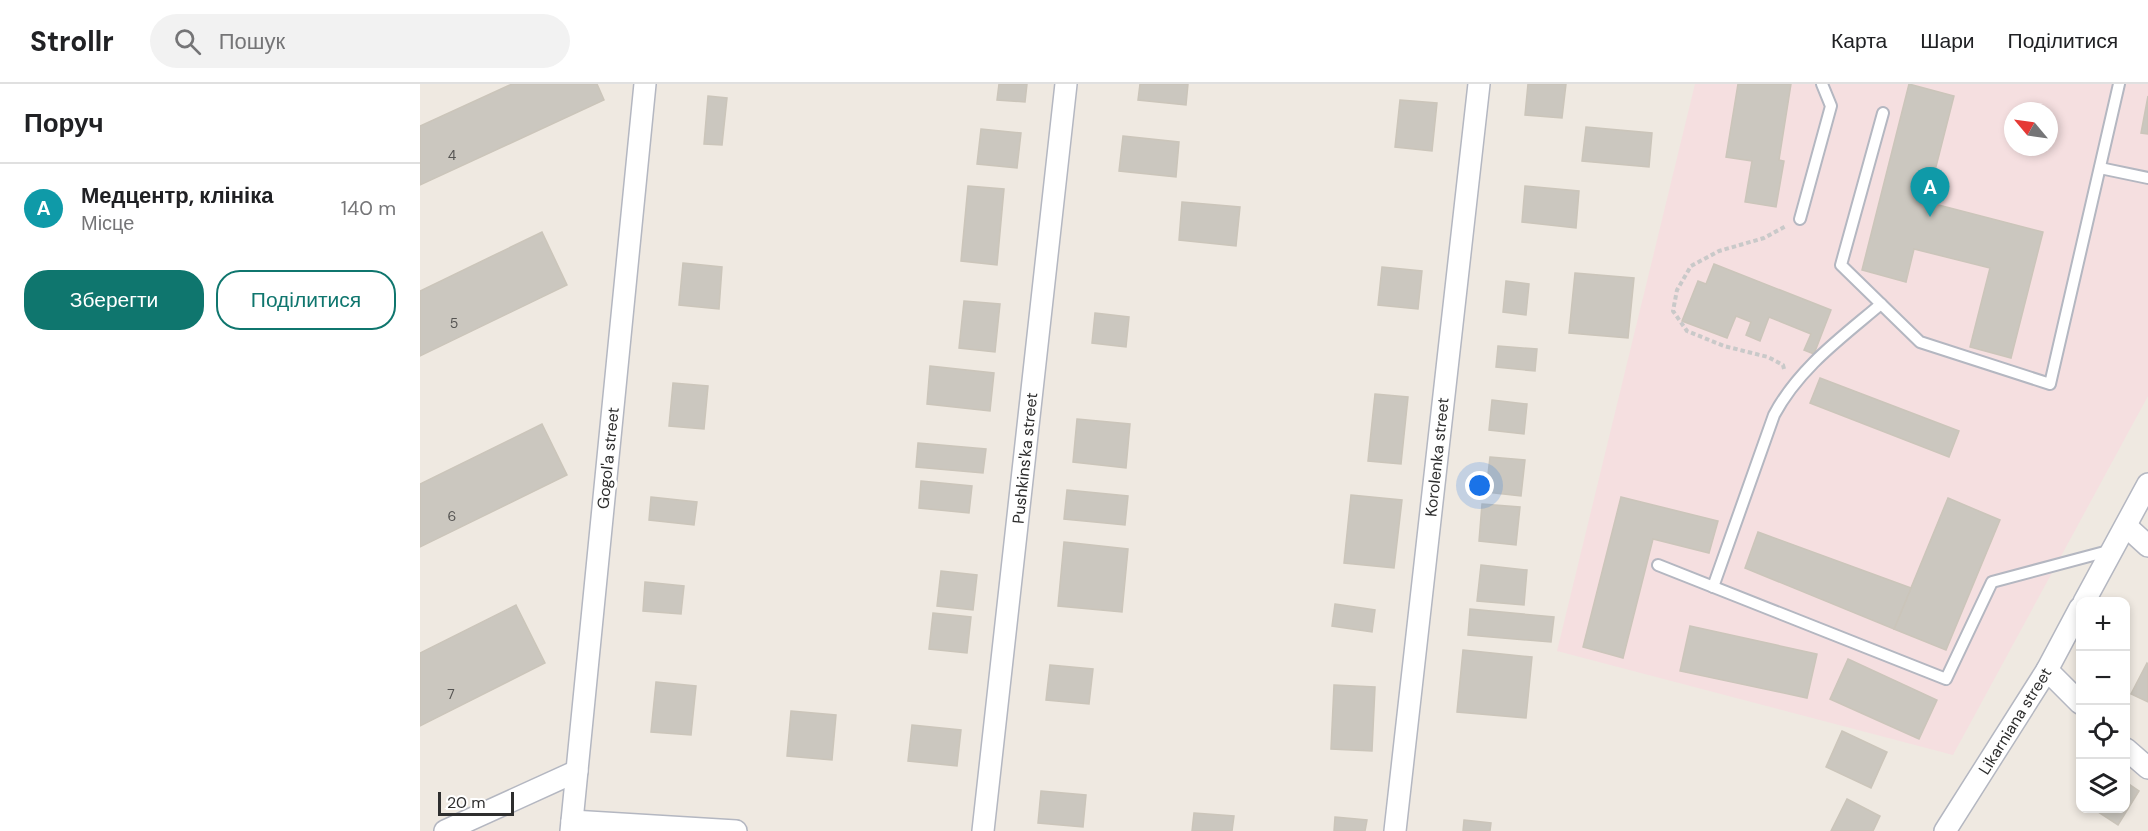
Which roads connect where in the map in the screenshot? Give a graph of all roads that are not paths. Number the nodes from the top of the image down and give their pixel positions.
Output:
1 (645, 84) edge
2 (1066, 84) edge
3 (1479, 84) edge
4 (1822, 84) edge
5 (2118, 84) edge
6 (1882, 113) dead end
7 (2100, 168) junction
8 (2148, 178) edge
9 (1800, 219) road end
10 (1881, 304) junction
11 (2148, 484) edge
12 (2126, 526) junction
13 (2148, 546) edge
14 (2112, 550) junction
15 (1658, 565) dead end
16 (1713, 587) junction
17 (2087, 597) edge
18 (2076, 616) edge
19 (2047, 670) junction
20 (2076, 700) edge
21 (2130, 752) edge
22 (2148, 768) edge
23 (577, 771) junction
24 (571, 826) edge
25 (445, 831) edge
26 (736, 831) edge
27 (983, 831) edge
28 (1395, 831) edge
29 (1945, 831) edge

1 - 23 street, Gogol'a street
2 - 27 street, Pushkins'ka street
3 - 28 street, Korolenka street
4 - 9 lane
5 - 7 lane
6 - 10 lane
7 - 8 lane
7 - 10 lane
10 - 16 lane
11 - 12 street
12 - 13 street
12 - 14 street
14 - 16 lane
14 - 17 street
15 - 16 lane
18 - 19 street, Likarniana street
19 - 20 street
19 - 29 street, Likarniana street
21 - 22 street
23 - 24 street, Gogol'a street
23 - 25 street
24 - 26 street

